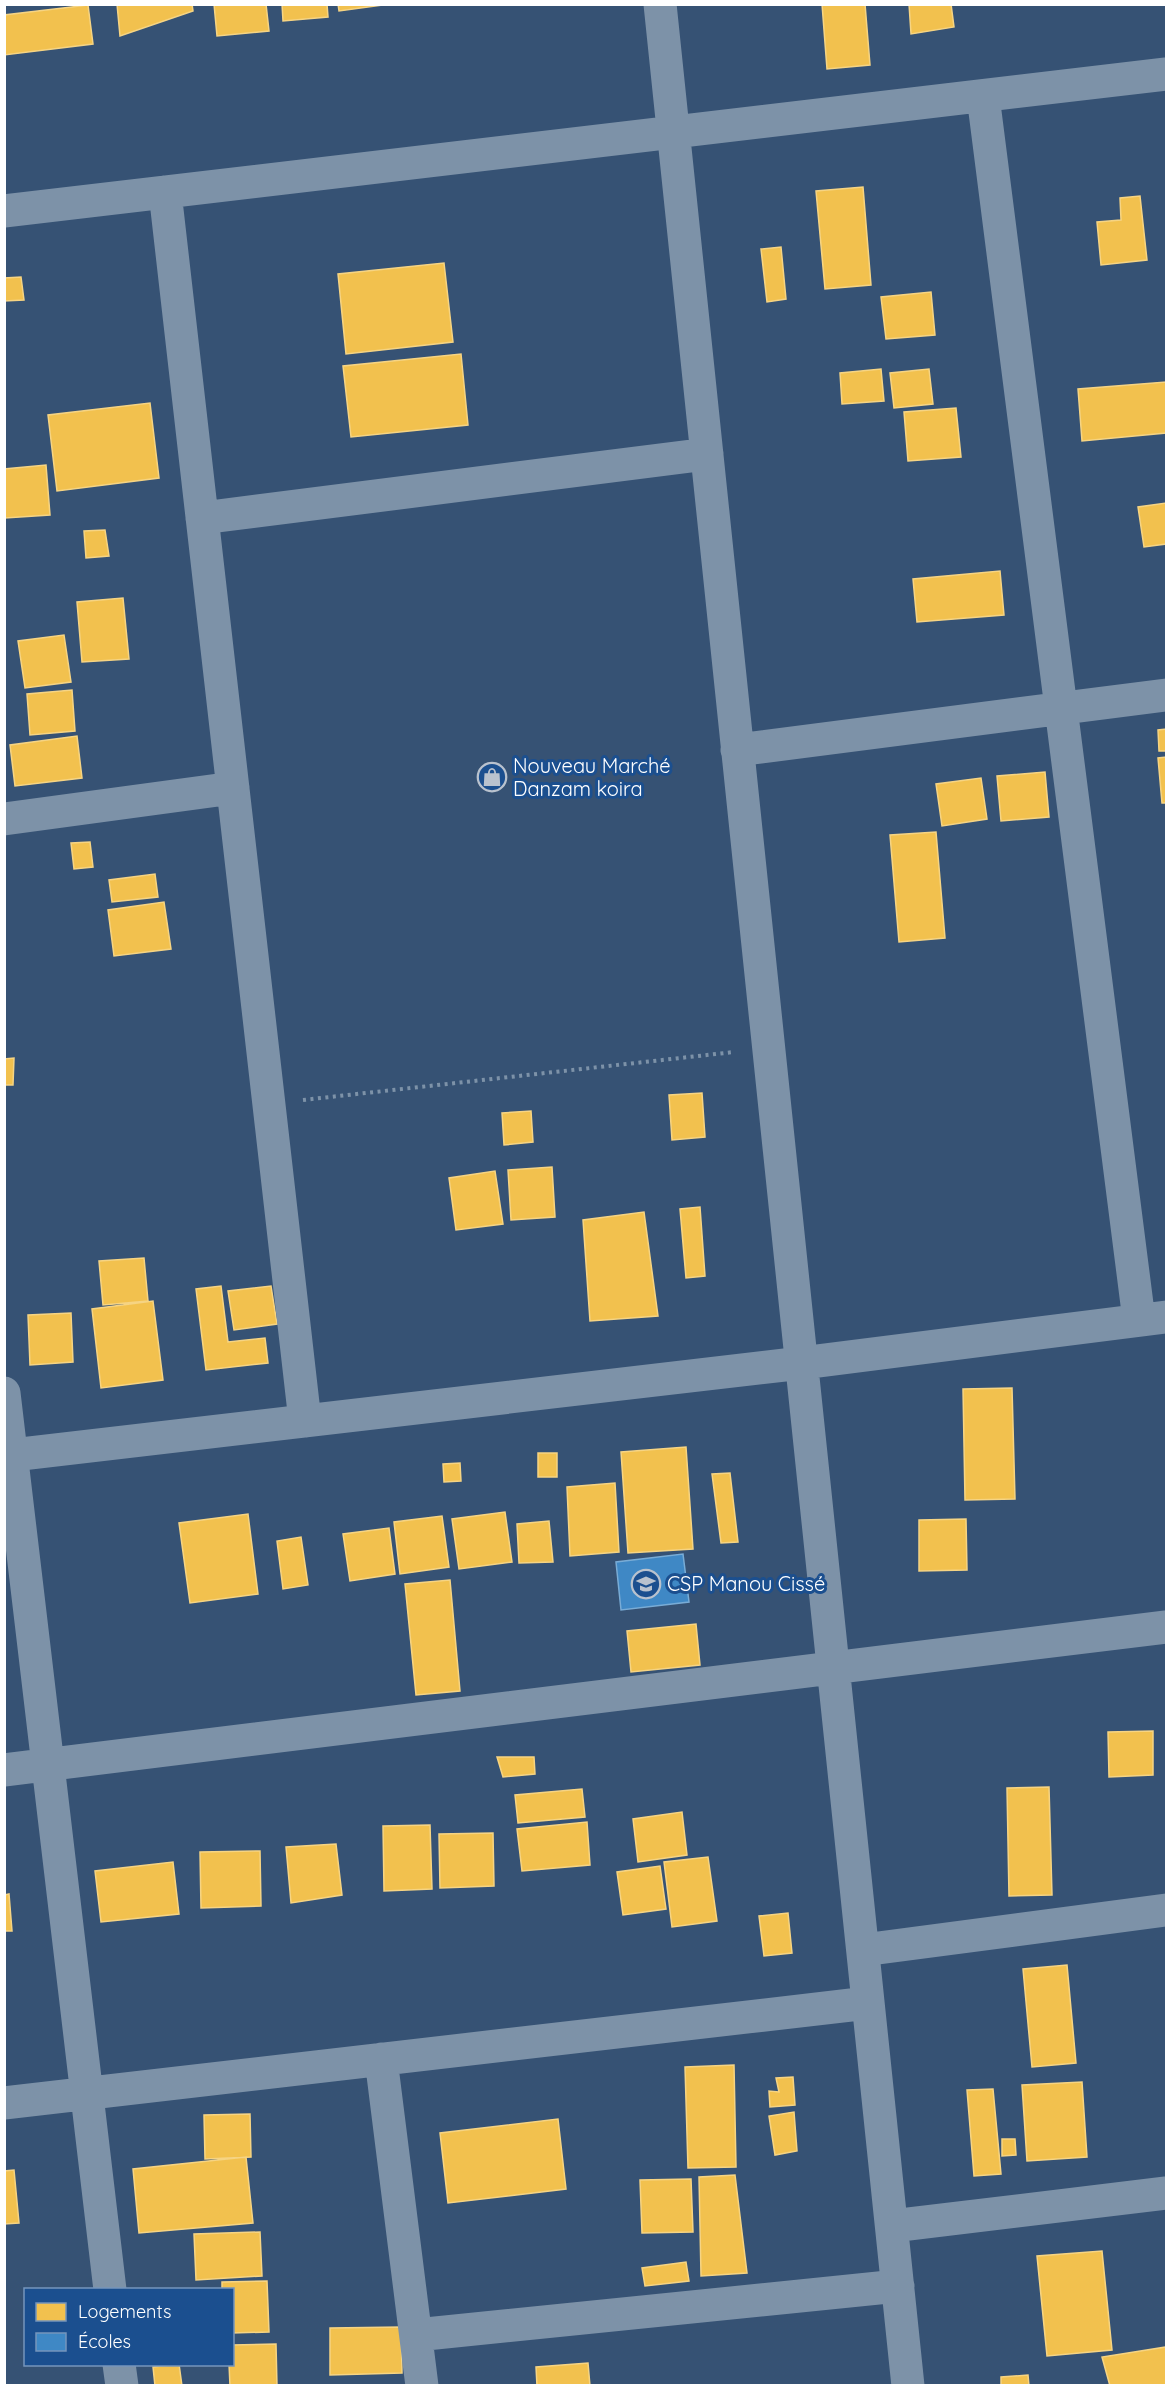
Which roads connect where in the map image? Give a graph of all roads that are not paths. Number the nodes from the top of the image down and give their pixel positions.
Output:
1 (660, 4) edge
2 (1167, 74) edge
3 (983, 96) junction
4 (673, 132) junction
5 (165, 192) junction
6 (4, 211) edge
7 (707, 454) junction
8 (202, 518) junction
9 (1167, 695) edge
10 (1061, 708) junction
11 (737, 750) junction
12 (233, 788) junction
13 (4, 819) edge
14 (1153, 1319) edge
15 (802, 1363) junction
16 (4, 1393) edge
17 (305, 1421) junction
18 (8, 1456) edge
19 (1167, 1627) edge
20 (833, 1668) junction
21 (48, 1765) junction
22 (4, 1770) edge
23 (1167, 1910) edge
24 (863, 1950) junction
25 (868, 2003) junction
26 (381, 2059) junction
27 (87, 2094) junction
28 (4, 2103) edge
29 (1167, 2193) edge
30 (892, 2226) junction
31 (898, 2286) junction
32 (110, 2288) edge
33 (416, 2335) junction
34 (119, 2366) edge
35 (122, 2385) edge
36 (422, 2385) edge
37 (908, 2385) edge

1 - 4 street
2 - 3 street
3 - 4 street
3 - 10 street
4 - 5 street
4 - 7 street
5 - 6 street
5 - 8 street
7 - 8 street
7 - 11 street
8 - 12 street
9 - 10 street
10 - 11 street
10 - 14 street
11 - 15 street
12 - 13 street
12 - 17 street
14 - 15 street
15 - 17 street
15 - 20 street
16 - 18 street
17 - 18 street
18 - 21 street
19 - 20 street
20 - 21 street
20 - 24 street
21 - 22 street
21 - 27 street
23 - 24 street
24 - 25 street
25 - 26 street
25 - 30 street
26 - 27 street
26 - 33 street
27 - 28 street
27 - 32 street
29 - 30 street
30 - 31 street
31 - 33 street
31 - 37 street
33 - 36 street
34 - 35 street

